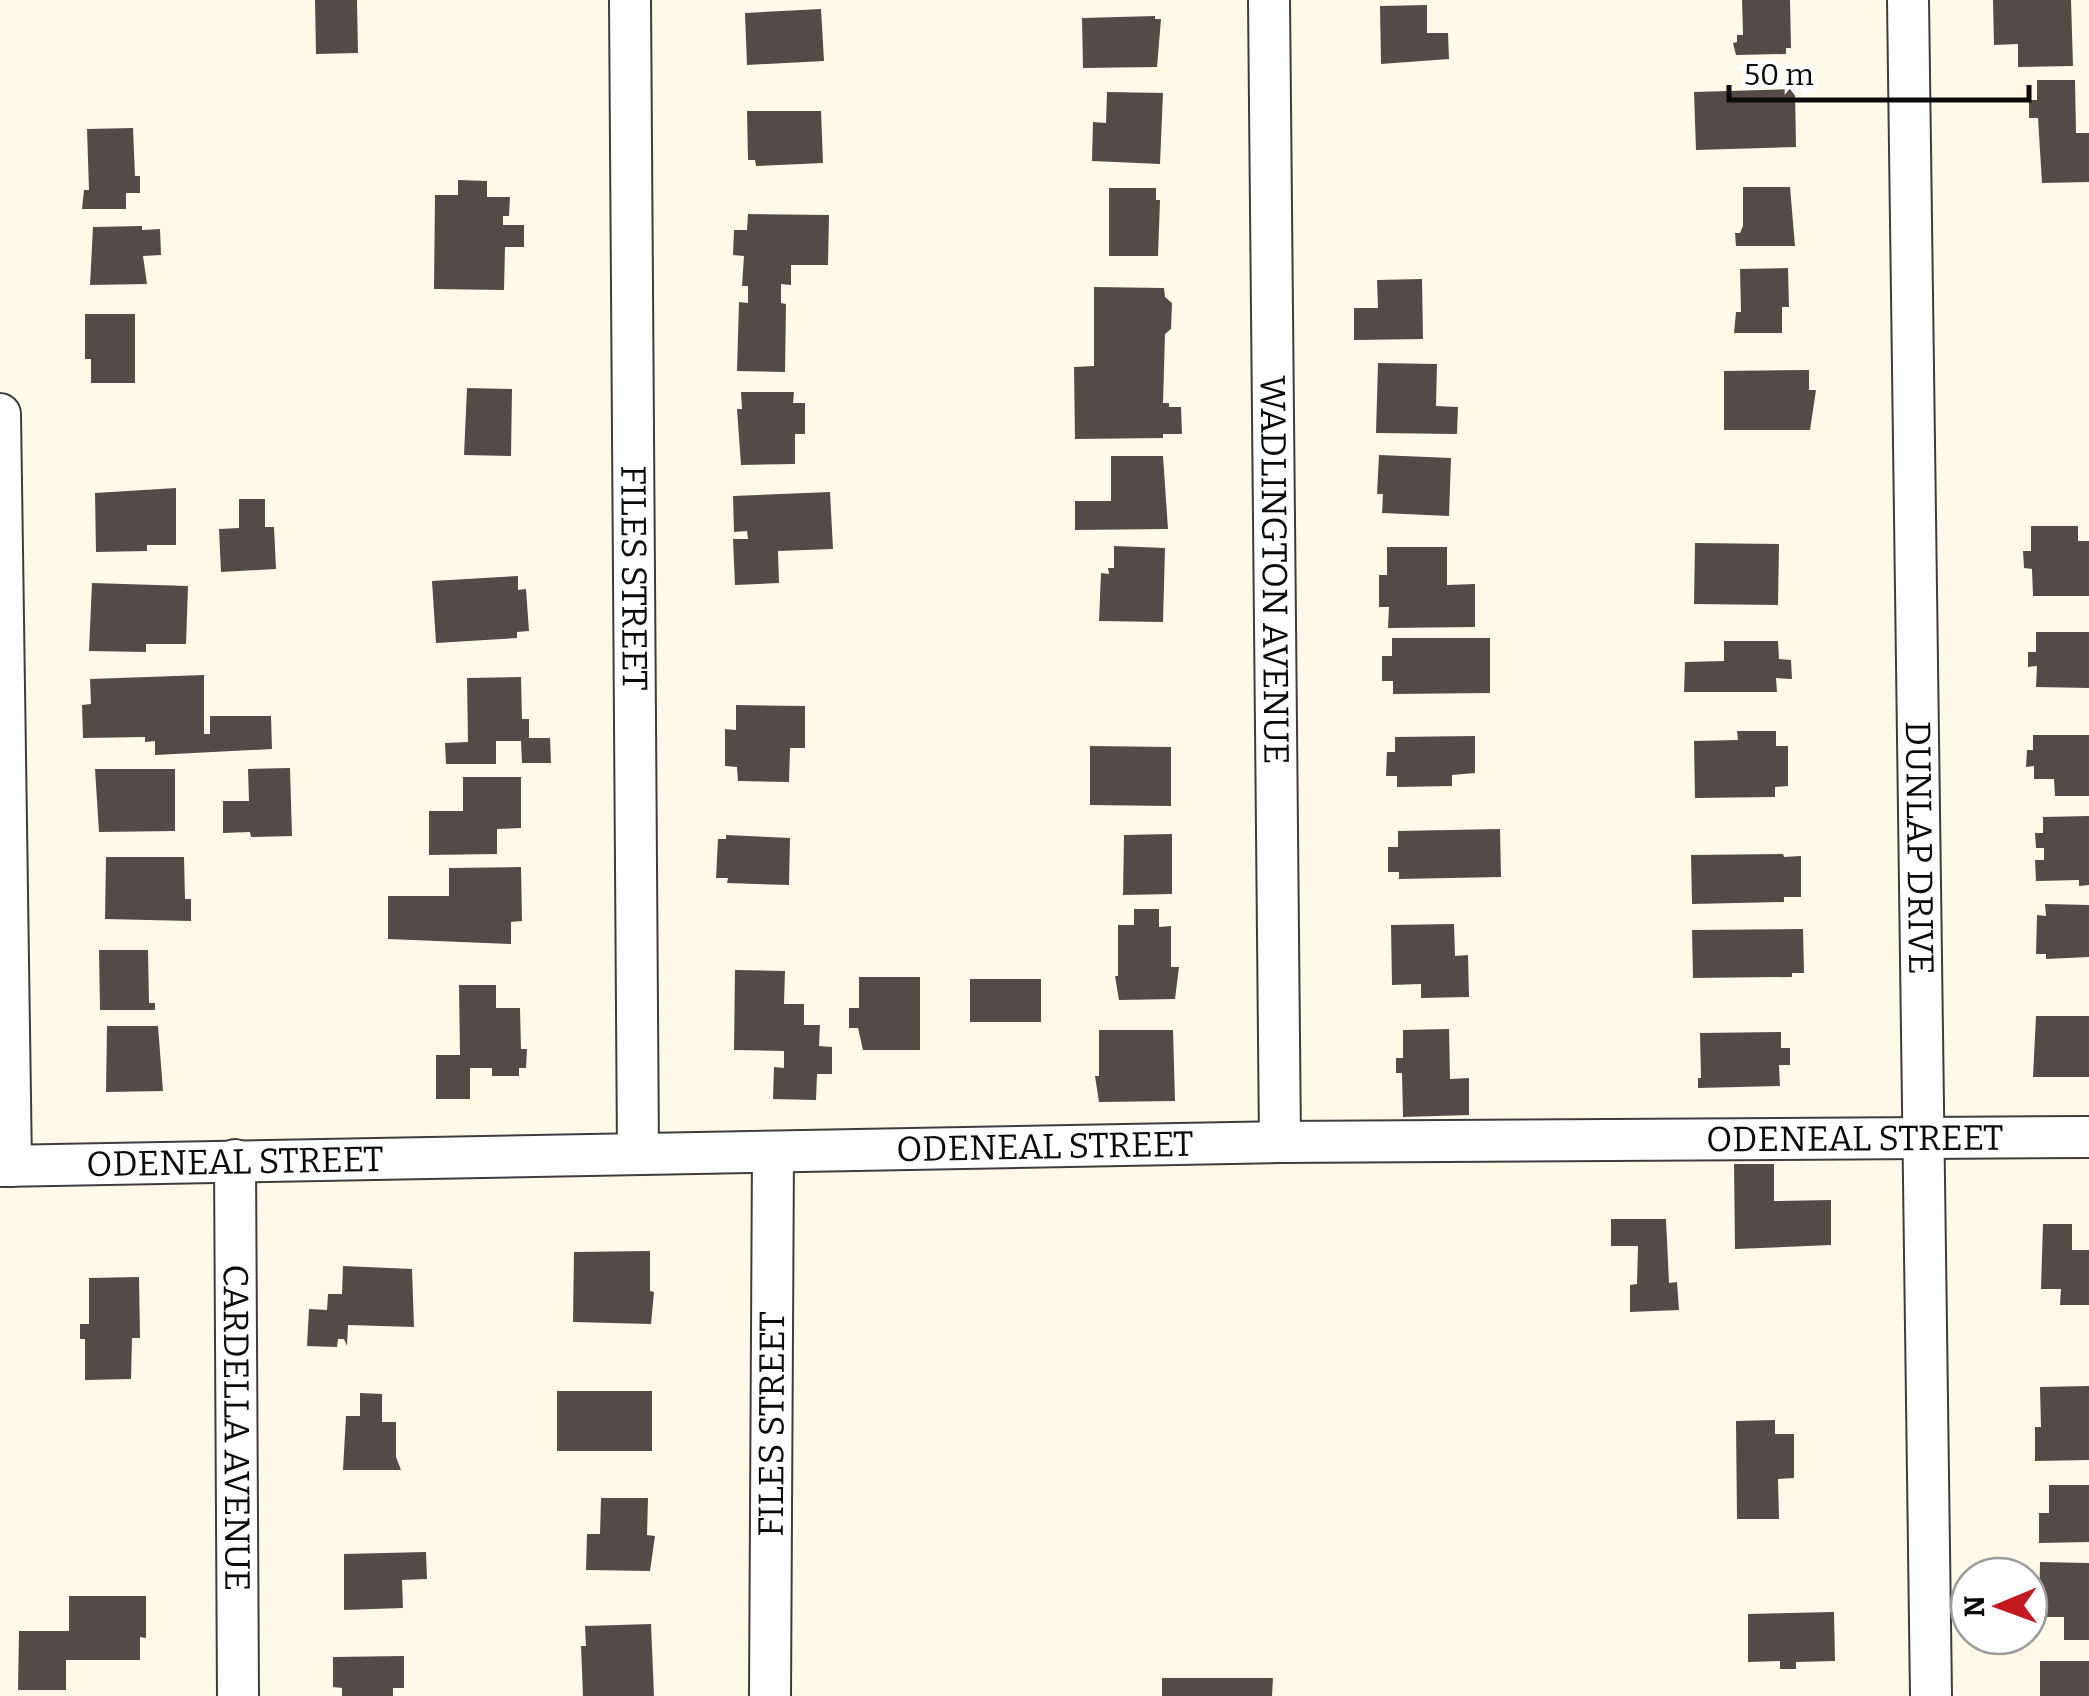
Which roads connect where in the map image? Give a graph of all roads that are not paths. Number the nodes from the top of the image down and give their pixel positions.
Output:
1 (630, 0) edge
2 (1269, 0) edge
3 (1908, 0) edge
4 (0, 414) edge
5 (1924, 1136) junction
6 (2089, 1137) edge
7 (1280, 1142) junction
8 (773, 1152) junction
9 (638, 1153) junction
10 (235, 1160) junction
11 (5, 1166) edge
12 (238, 1696) edge
13 (770, 1696) edge
14 (1930, 1696) edge

1 - 9 street, FILES STREET
2 - 7 street, WADLINGTON AVENUE
3 - 5 street, DUNLAP DRIVE
4 - 11 street
5 - 6 street, ODENEAL STREET
5 - 7 street, ODENEAL STREET
5 - 14 street, DUNLAP DRIVE
7 - 8 street, ODENEAL STREET
8 - 9 street, ODENEAL STREET
8 - 13 street, FILES STREET
9 - 10 street, ODENEAL STREET
10 - 11 street, ODENEAL STREET
10 - 12 street, CARDELLA AVENUE

